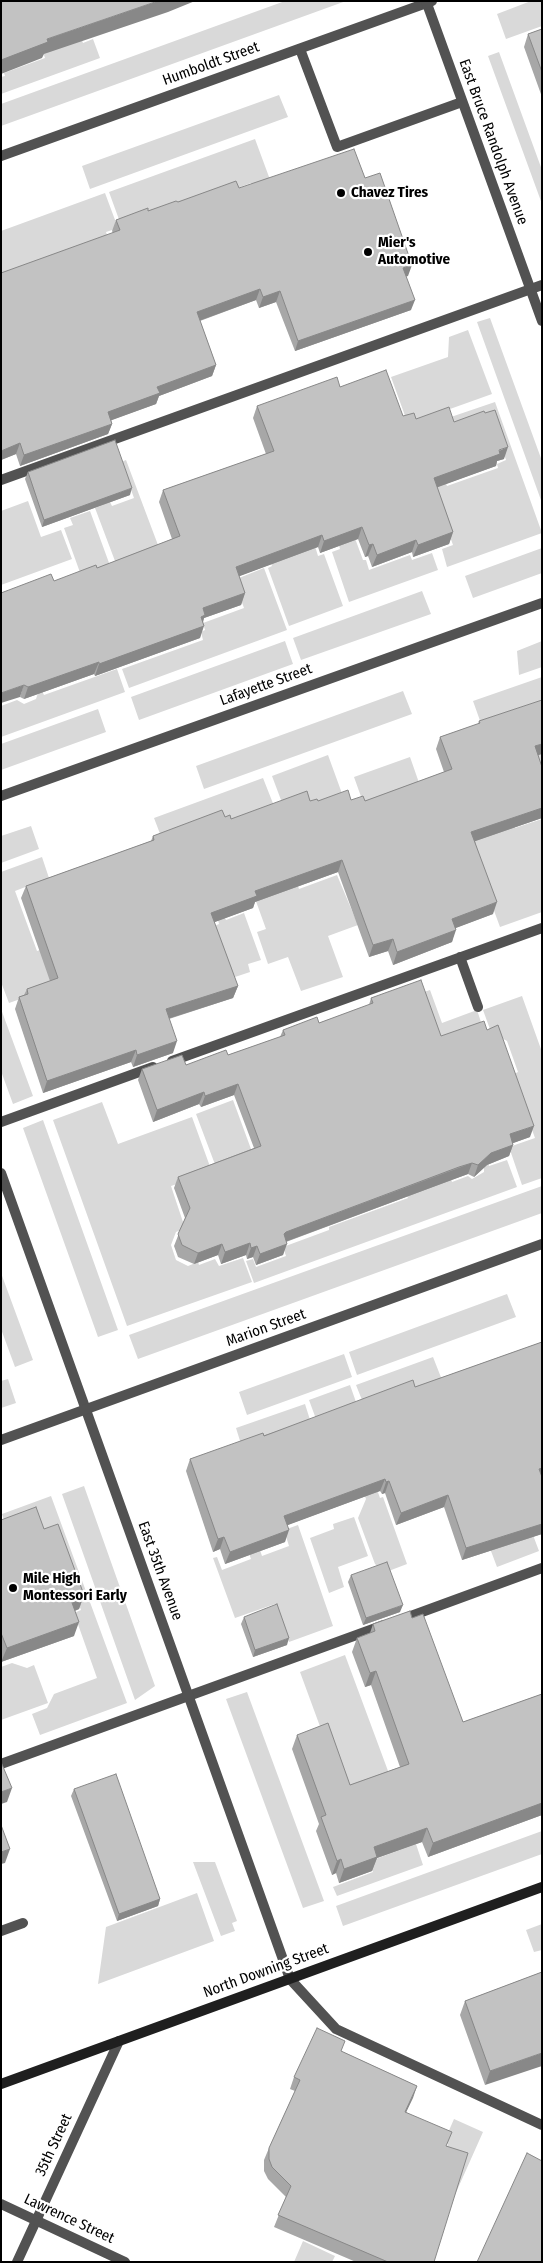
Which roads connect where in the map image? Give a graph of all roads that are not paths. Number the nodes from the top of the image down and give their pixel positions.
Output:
1 (428, 2) edge
2 (300, 49) junction
3 (462, 102) junction
4 (1, 156) edge
5 (542, 285) edge
6 (530, 290) junction
7 (542, 322) edge
8 (1, 480) edge
9 (542, 603) edge
10 (1, 796) edge
11 (542, 928) edge
12 (460, 957) junction
13 (478, 1007) dead end
14 (1, 1122) edge
15 (1, 1173) edge
16 (542, 1244) edge
17 (86, 1409) junction
18 (1, 1440) edge
19 (542, 1568) edge
20 (189, 1696) junction
21 (1, 1764) edge
22 (542, 1887) edge
23 (23, 1923) dead end
24 (1, 1930) edge
25 (290, 1979) junction
26 (119, 2041) junction
27 (1, 2084) edge
28 (542, 2125) edge
29 (1, 2204) edge
30 (36, 2220) junction
31 (17, 2262) edge
32 (125, 2262) edge

1 - 2 street, Humboldt Street
1 - 3 street, East Bruce Randolph Avenue
2 - 3 street
2 - 4 street, Humboldt Street
3 - 6 street, East Bruce Randolph Avenue
5 - 6 street
6 - 7 street, East Bruce Randolph Avenue
6 - 8 street
9 - 10 street, Lafayette Street
11 - 12 street
12 - 13 street
12 - 14 street
15 - 17 street, East 35th Avenue
16 - 17 street, Marion Street
17 - 18 street, Marion Street
17 - 20 street, East 35th Avenue
19 - 20 street
20 - 21 street
20 - 25 street, East 35th Avenue
22 - 25 main road, North Downing Street
23 - 24 street
25 - 26 main road, North Downing Street
25 - 28 street
26 - 27 main road, North Downing Street
26 - 30 street, 35th Street
29 - 30 street, Lawrence Street
30 - 31 street, 35th Street
30 - 32 street, Lawrence Street

